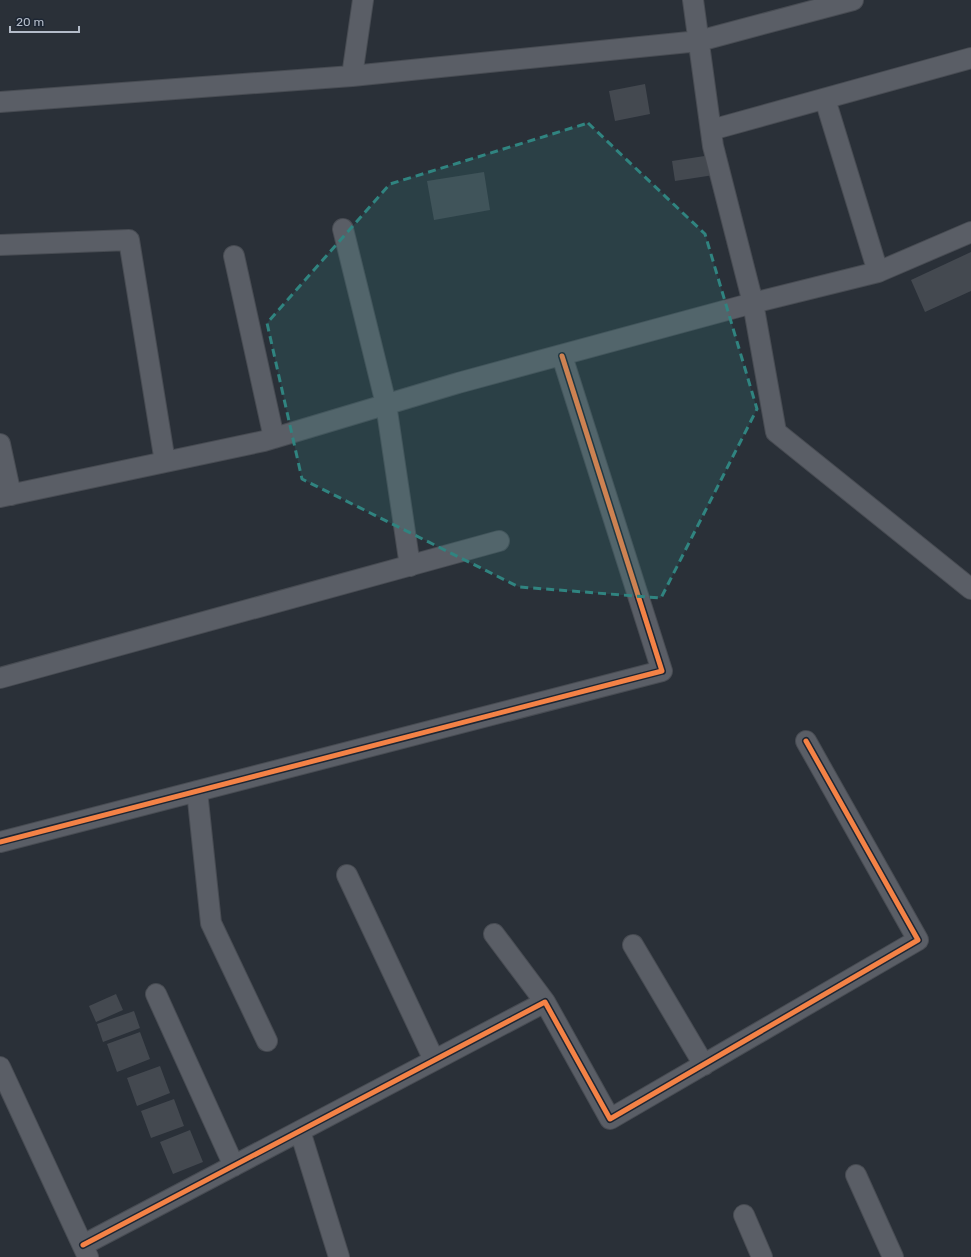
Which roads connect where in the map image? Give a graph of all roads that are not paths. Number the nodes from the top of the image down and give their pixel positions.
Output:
1 (363, 0) edge
2 (693, 0) edge
3 (853, 0) edge
4 (699, 41) junction
5 (971, 58) edge
6 (352, 76) junction
7 (825, 99) junction
8 (0, 102) edge
9 (711, 130) junction
10 (343, 229) dead end
11 (971, 232) edge
12 (0, 245) edge
13 (234, 256) dead end
14 (878, 272) junction
15 (753, 303) junction
16 (562, 356) junction
17 (386, 404) junction
18 (274, 438) junction
19 (0, 444) edge
20 (165, 462) junction
21 (5, 496) edge
22 (499, 541) dead end
23 (410, 566) junction
24 (971, 589) edge
25 (0, 678) edge
26 (806, 741) dead end
27 (197, 791) junction
28 (0, 842) edge
29 (347, 875) dead end
30 (494, 934) dead end
31 (633, 945) dead end
32 (156, 994) dead end
33 (545, 1002) junction
34 (267, 1041) dead end
35 (434, 1060) junction
36 (704, 1065) junction
37 (0, 1068) edge
38 (300, 1131) junction
39 (234, 1166) junction
40 (856, 1175) dead end
41 (744, 1215) dead end
42 (85, 1251) edge
43 (338, 1257) edge
44 (762, 1257) edge
45 (893, 1257) edge

1 - 6 street
2 - 4 street
3 - 4 street
4 - 6 street
4 - 9 street
5 - 7 street
6 - 8 street
7 - 9 street
7 - 14 street
9 - 15 street
10 - 17 street
11 - 14 street
12 - 20 street
13 - 18 street
14 - 15 street
15 - 16 street
15 - 24 street
16 - 17 street
16 - 27 street
17 - 18 street
17 - 23 street
18 - 20 street
19 - 21 street
20 - 21 street
22 - 23 street
23 - 25 street
26 - 36 street
27 - 28 street
27 - 34 street
29 - 35 street
30 - 33 street
31 - 36 street
32 - 39 street
33 - 35 street
33 - 36 street
35 - 38 street
37 - 42 street
38 - 39 street
38 - 43 street
39 - 42 street
40 - 45 street
41 - 44 street

